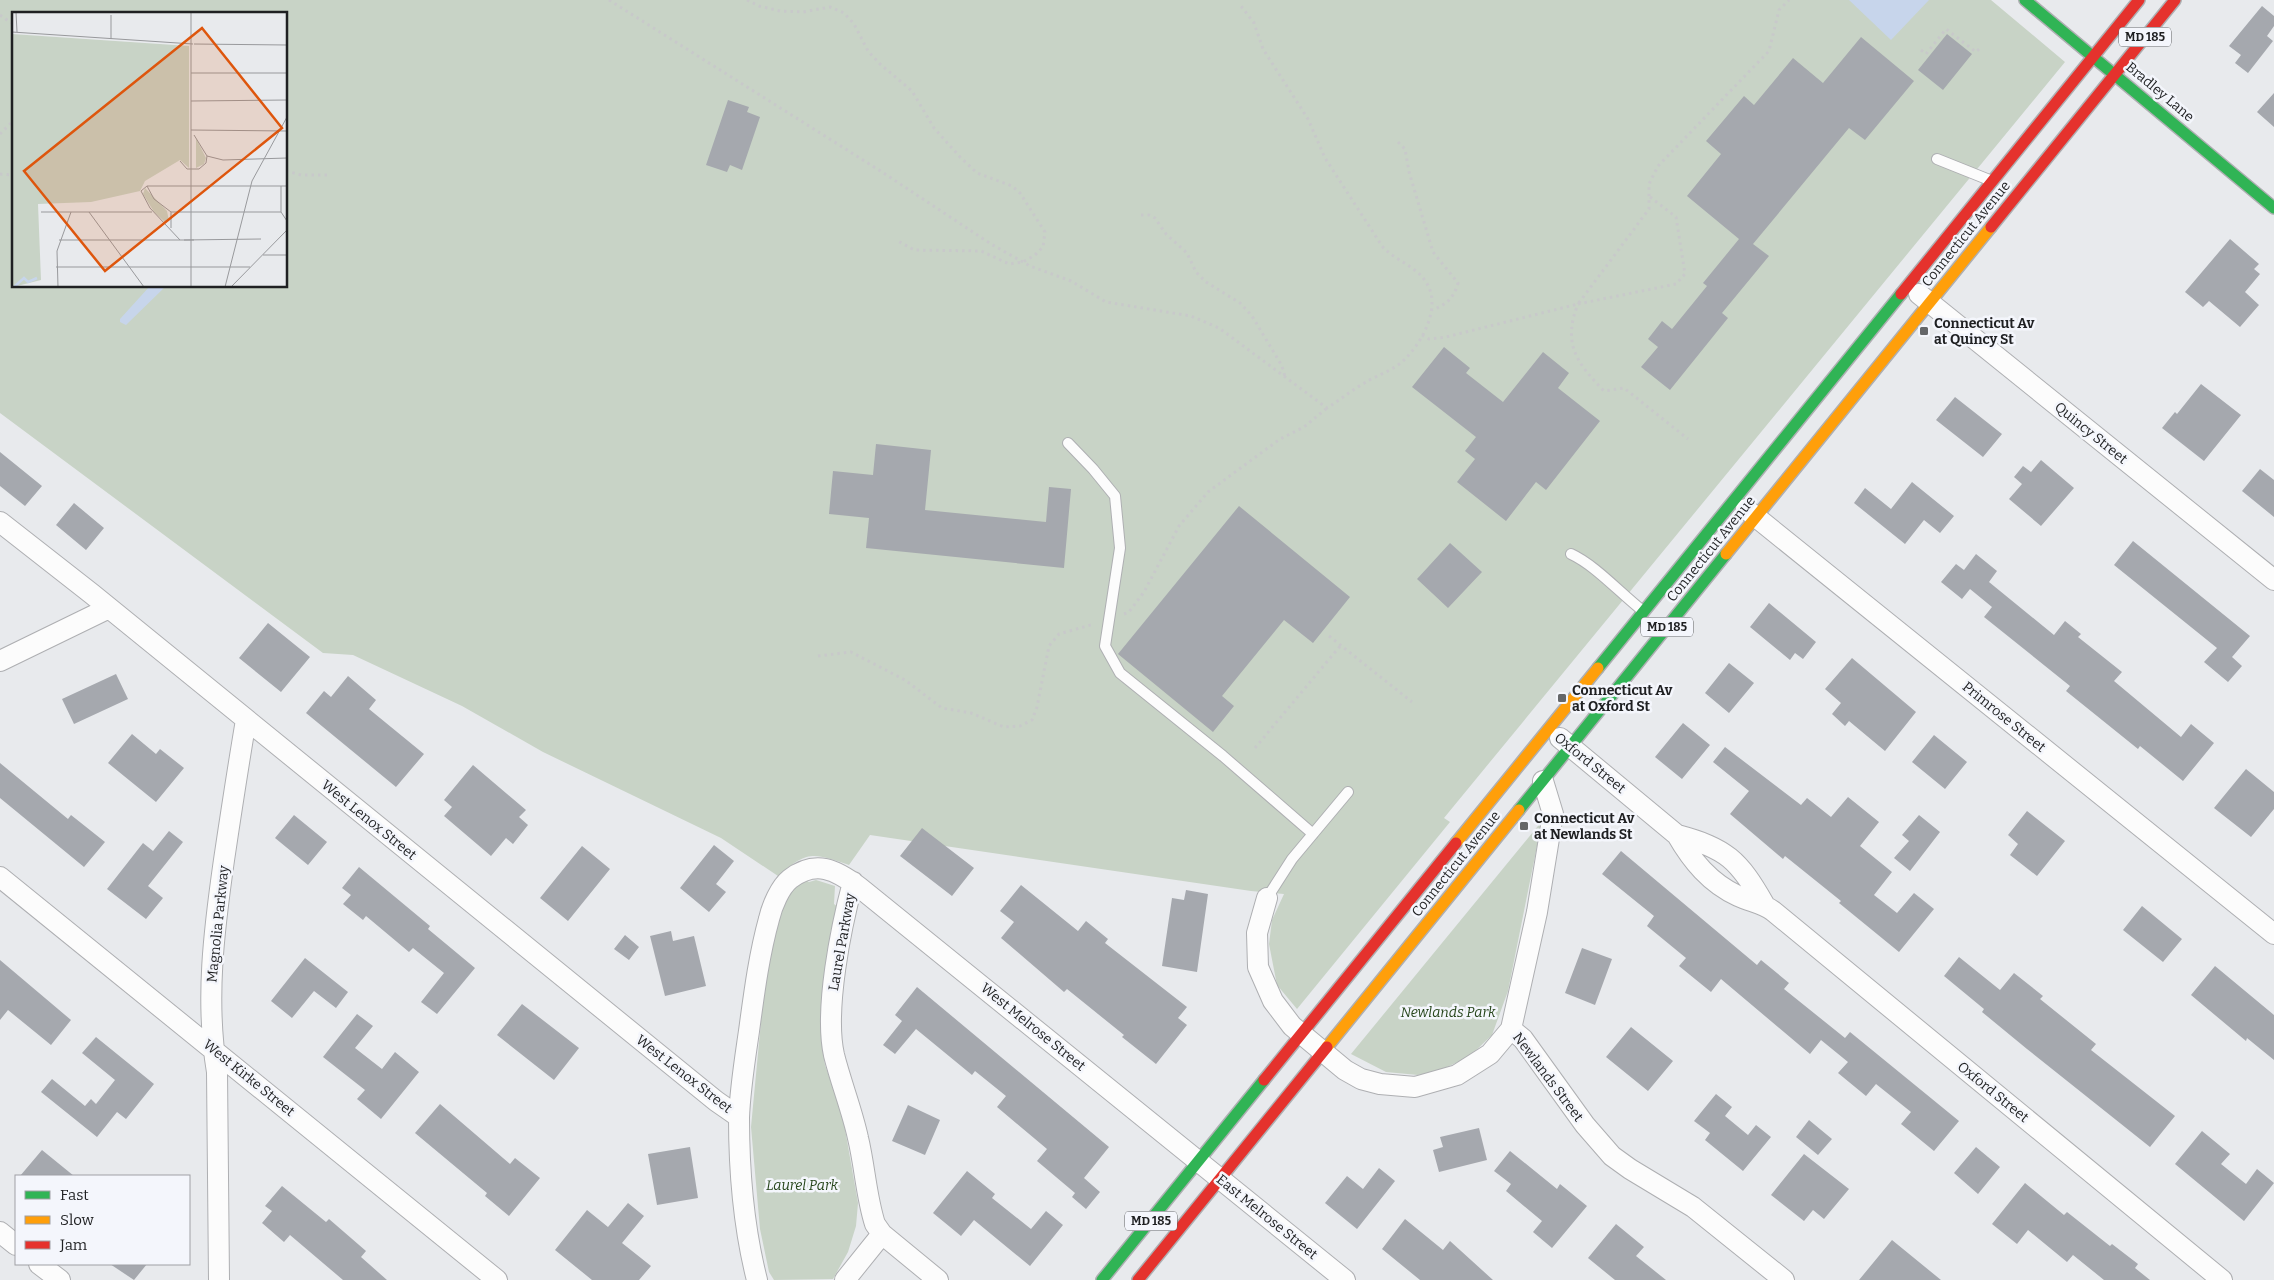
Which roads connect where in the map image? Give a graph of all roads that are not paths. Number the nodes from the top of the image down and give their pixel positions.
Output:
1 (2025, 0) edge
2 (2138, 0) edge
3 (2175, 0) edge
4 (2093, 56) junction
5 (2115, 74) junction
6 (1937, 159) dead end
7 (2003, 190) junction
8 (2274, 208) edge
9 (1908, 285) junction
10 (1930, 302) junction
11 (1068, 443) dead end
12 (1734, 500) junction
13 (1756, 517) junction
14 (0, 522) edge
15 (1571, 554) dead end
16 (2274, 580) edge
17 (109, 608) junction
18 (1644, 612) junction
19 (0, 662) edge
20 (246, 720) junction
21 (1549, 729) junction
22 (1570, 746) junction
23 (1543, 781) junction
24 (1348, 792) dead end
25 (1313, 834) junction
26 (1677, 834) junction
27 (0, 877) edge
28 (853, 882) junction
29 (1267, 898) joint
30 (1764, 904) junction
31 (2274, 934) edge
32 (1511, 1029) junction
33 (1313, 1044) junction
34 (213, 1049) junction
35 (739, 1117) junction
36 (1210, 1171) junction
37 (0, 1232) edge
38 (882, 1234) junction
39 (15, 1244) edge
40 (40, 1265) edge
41 (60, 1280) edge
42 (219, 1280) edge
43 (497, 1280) edge
44 (757, 1280) edge
45 (845, 1280) edge
46 (938, 1280) edge
47 (1102, 1280) edge
48 (1138, 1280) edge
49 (1345, 1280) edge
50 (1784, 1280) edge
51 (2222, 1280) edge

1 - 4 main road, Bradley Lane
2 - 4 main road, Connecticut Avenue / MD 185
3 - 5 main road, Connecticut Avenue / MD 185
4 - 5 main road, Bradley Lane
4 - 7 main road, Connecticut Avenue / MD 185
5 - 7 main road, Connecticut Avenue / MD 185
5 - 8 main road, Bradley Lane
6 - 7 lane
7 - 9 main road, Connecticut Avenue / MD 185
7 - 10 main road, Connecticut Avenue / MD 185
9 - 10 street, Quincy Street
9 - 12 main road, Connecticut Avenue / MD 185
10 - 13 main road, Connecticut Avenue / MD 185
10 - 16 street, Quincy Street
11 - 25 lane
12 - 13 street, Primrose Street
12 - 18 main road, Connecticut Avenue / MD 185
13 - 22 main road, Connecticut Avenue / MD 185
13 - 31 street, Primrose Street
14 - 17 street, West Lenox Street
15 - 18 lane
17 - 19 street
17 - 20 street, West Lenox Street
18 - 21 main road, Connecticut Avenue / MD 185
20 - 34 street, Magnolia Parkway
20 - 35 street, West Lenox Street
21 - 22 street, Oxford Street
21 - 33 main road, Connecticut Avenue / MD 185
22 - 23 main road, Connecticut Avenue / MD 185
22 - 26 street, Oxford Street
23 - 32 street, Newlands Street
23 - 33 main road, Connecticut Avenue / MD 185
24 - 25 lane
25 - 29 lane
26 - 30 street, Oxford Street
26 - 30 street, Oxford Street
27 - 34 street, West Kirke Street
28 - 35 street, Laurel Parkway
28 - 36 street, West Melrose Street
28 - 38 street, Laurel Parkway
29 - 33 street
30 - 51 street, Oxford Street
32 - 33 street
32 - 50 street, Newlands Street
33 - 36 main road, Connecticut Avenue / MD 185
33 - 36 main road, Connecticut Avenue / MD 185
34 - 42 street, Magnolia Parkway
34 - 43 street, West Kirke Street
35 - 44 street, Laurel Parkway
36 - 47 main road, Connecticut Avenue / MD 185
36 - 48 main road, Connecticut Avenue / MD 185
36 - 49 street, East Melrose Street
37 - 39 street
38 - 45 street
38 - 46 street
40 - 41 street

